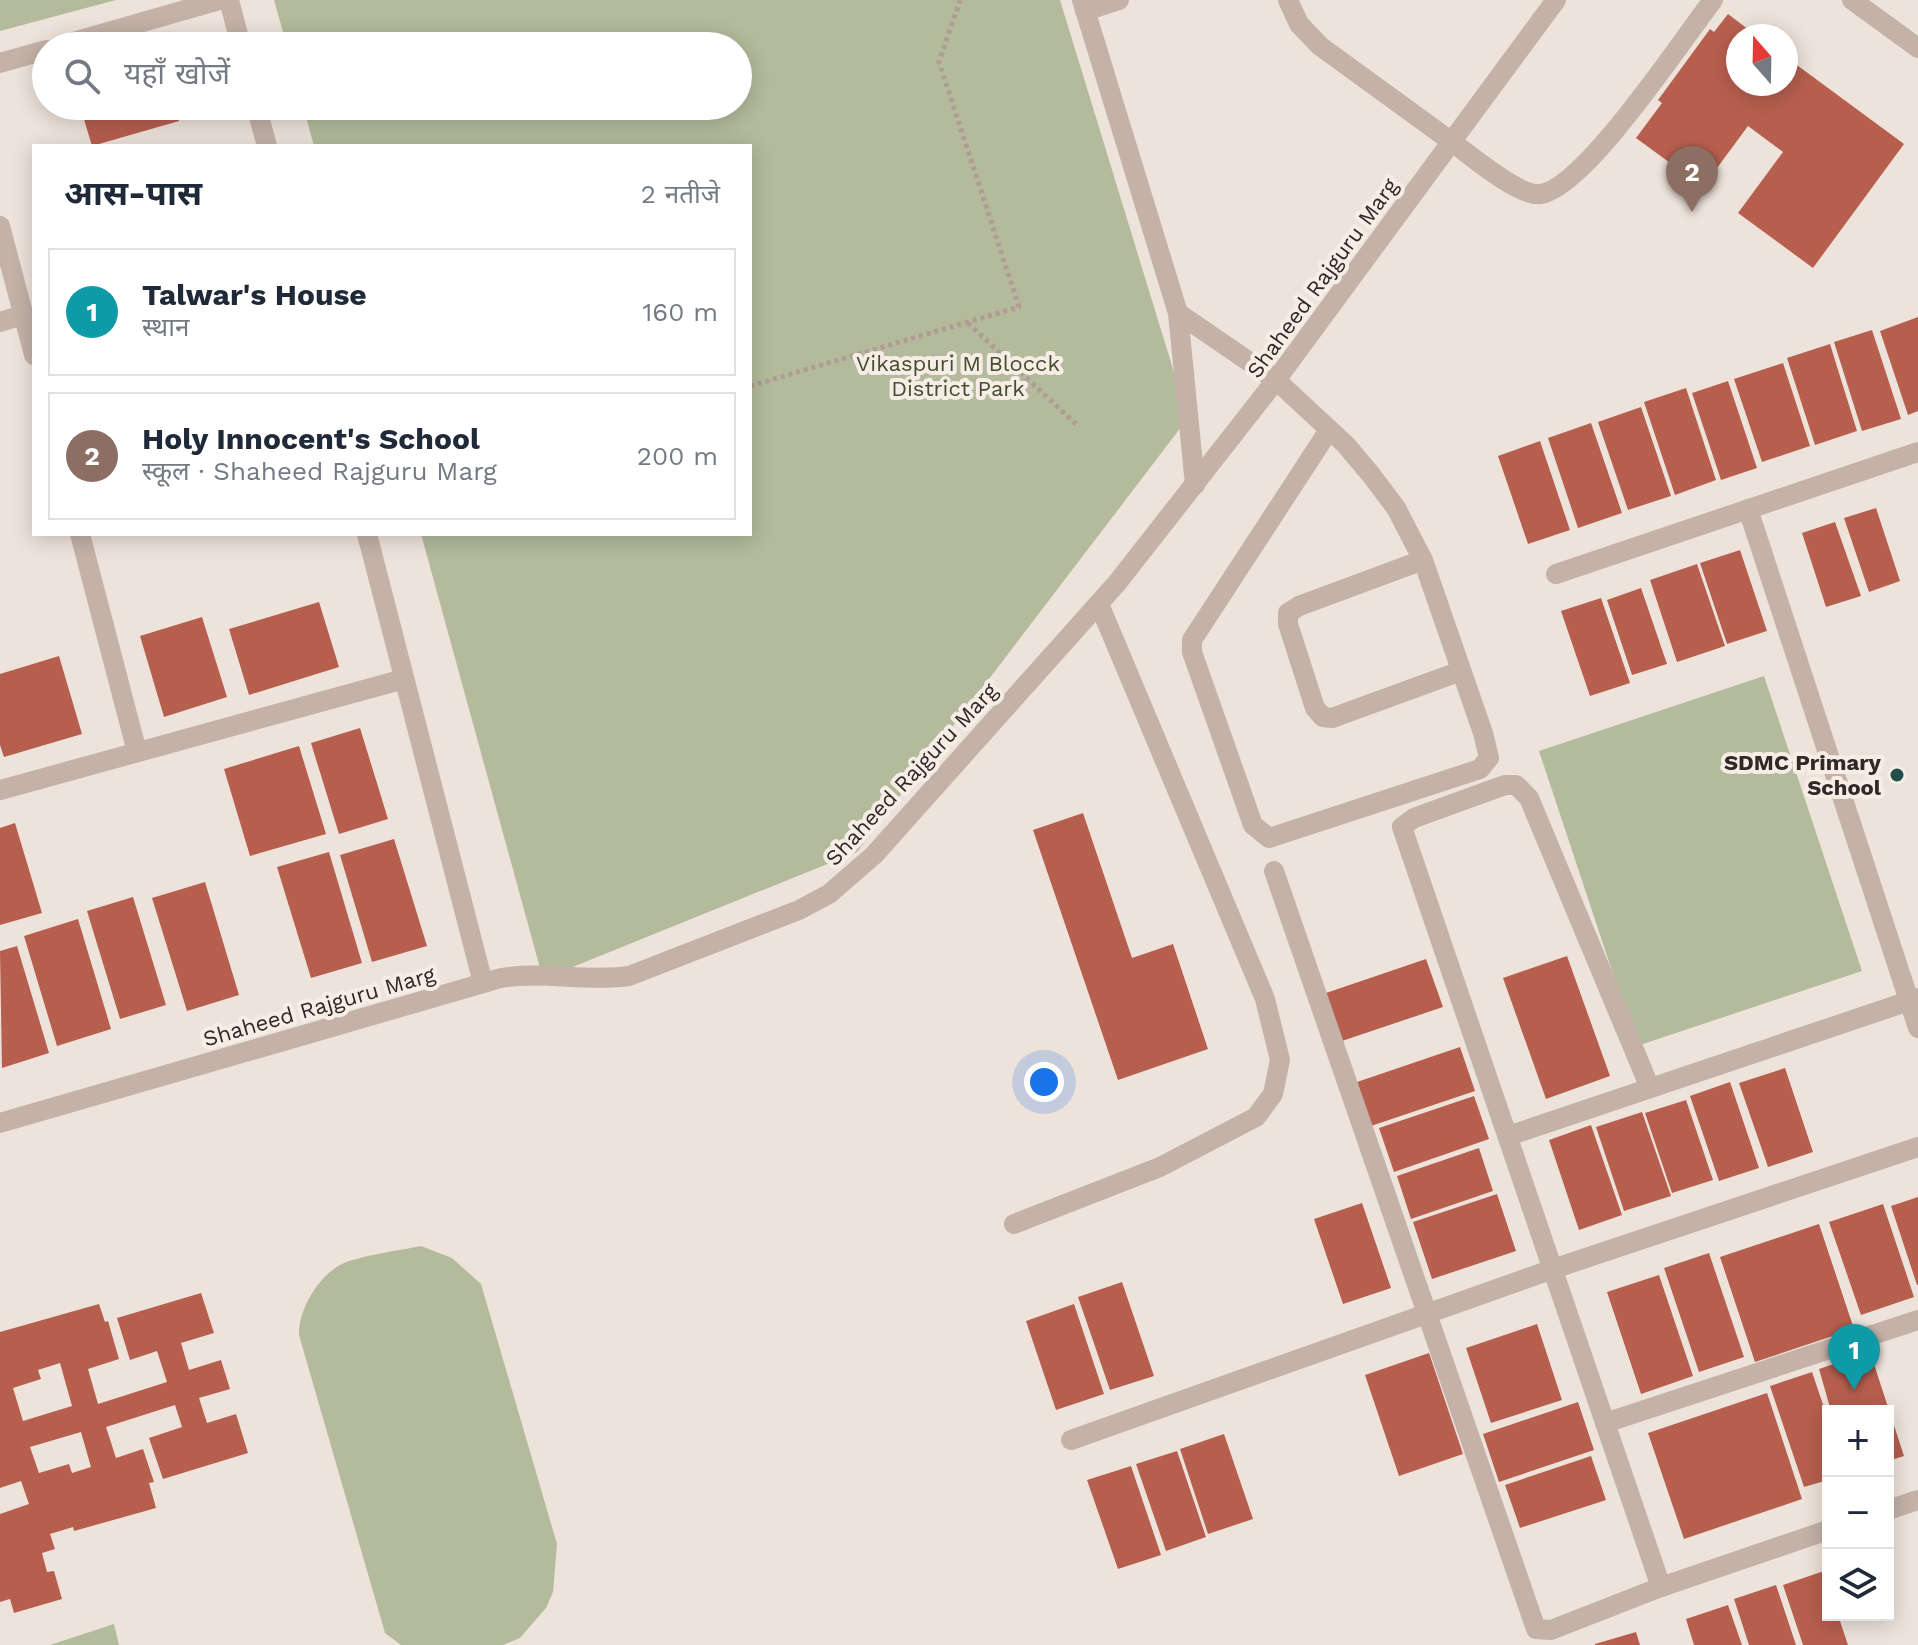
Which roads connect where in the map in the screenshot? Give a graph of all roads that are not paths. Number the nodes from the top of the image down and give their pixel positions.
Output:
1 (220, 0) edge
2 (229, 0) edge
3 (1119, 0) edge
4 (1288, 0) edge
5 (1556, 0) edge
6 (1713, 0) edge
7 (1852, 0) edge
8 (1084, 5) edge
9 (108, 32) edge
10 (237, 32) edge
11 (1918, 48) edge
12 (32, 54) edge
13 (0, 63) edge
14 (260, 120) edge
15 (1452, 142) junction
16 (266, 144) edge
17 (0, 226) edge
18 (1178, 313) junction
19 (23, 315) junction
20 (0, 322) edge
21 (32, 348) edge
22 (1276, 380) junction
23 (1329, 430) junction
24 (1918, 452) edge
25 (1195, 485) junction
26 (1748, 509) junction
27 (81, 536) edge
28 (368, 536) edge
29 (1423, 560) junction
30 (1556, 574) dead end
31 (1099, 604) junction
32 (1461, 671) junction
33 (404, 679) junction
34 (137, 752) junction
35 (0, 790) edge
36 (1274, 871) dead end
37 (483, 983) junction
38 (1913, 1000) edge
39 (1918, 1028) edge
40 (1650, 1088) junction
41 (0, 1123) edge
42 (1508, 1136) junction
43 (1918, 1147) edge
44 (1014, 1224) dead end
45 (1553, 1269) junction
46 (1426, 1315) junction
47 (1918, 1320) edge
48 (1605, 1423) junction
49 (1071, 1440) dead end
50 (1918, 1500) edge
51 (1894, 1508) edge
52 (1822, 1532) edge
53 (1661, 1587) junction

1 - 9 street
2 - 10 street
3 - 8 street
4 - 15 street
5 - 15 street, Shaheed Rajguru Marg
6 - 15 street
7 - 11 street
8 - 18 street
12 - 13 street
14 - 16 street
15 - 22 street, Shaheed Rajguru Marg
17 - 19 street
18 - 22 street
18 - 25 street
19 - 20 street
19 - 21 street
22 - 23 street
22 - 25 street, Shaheed Rajguru Marg
23 - 29 street
23 - 32 street
24 - 26 street
25 - 31 street, Shaheed Rajguru Marg
26 - 30 street
26 - 38 street
27 - 34 street
28 - 33 street
29 - 32 street
29 - 32 street
31 - 37 street, Shaheed Rajguru Marg
31 - 44 street
33 - 34 street
33 - 37 street
34 - 35 street
36 - 46 street
37 - 41 street, Shaheed Rajguru Marg
38 - 39 street
38 - 40 street
40 - 42 street
40 - 42 street
42 - 45 street
43 - 45 street
45 - 46 street
45 - 48 street
46 - 49 street
46 - 53 street
47 - 48 street
48 - 53 street
50 - 51 street
52 - 53 street

